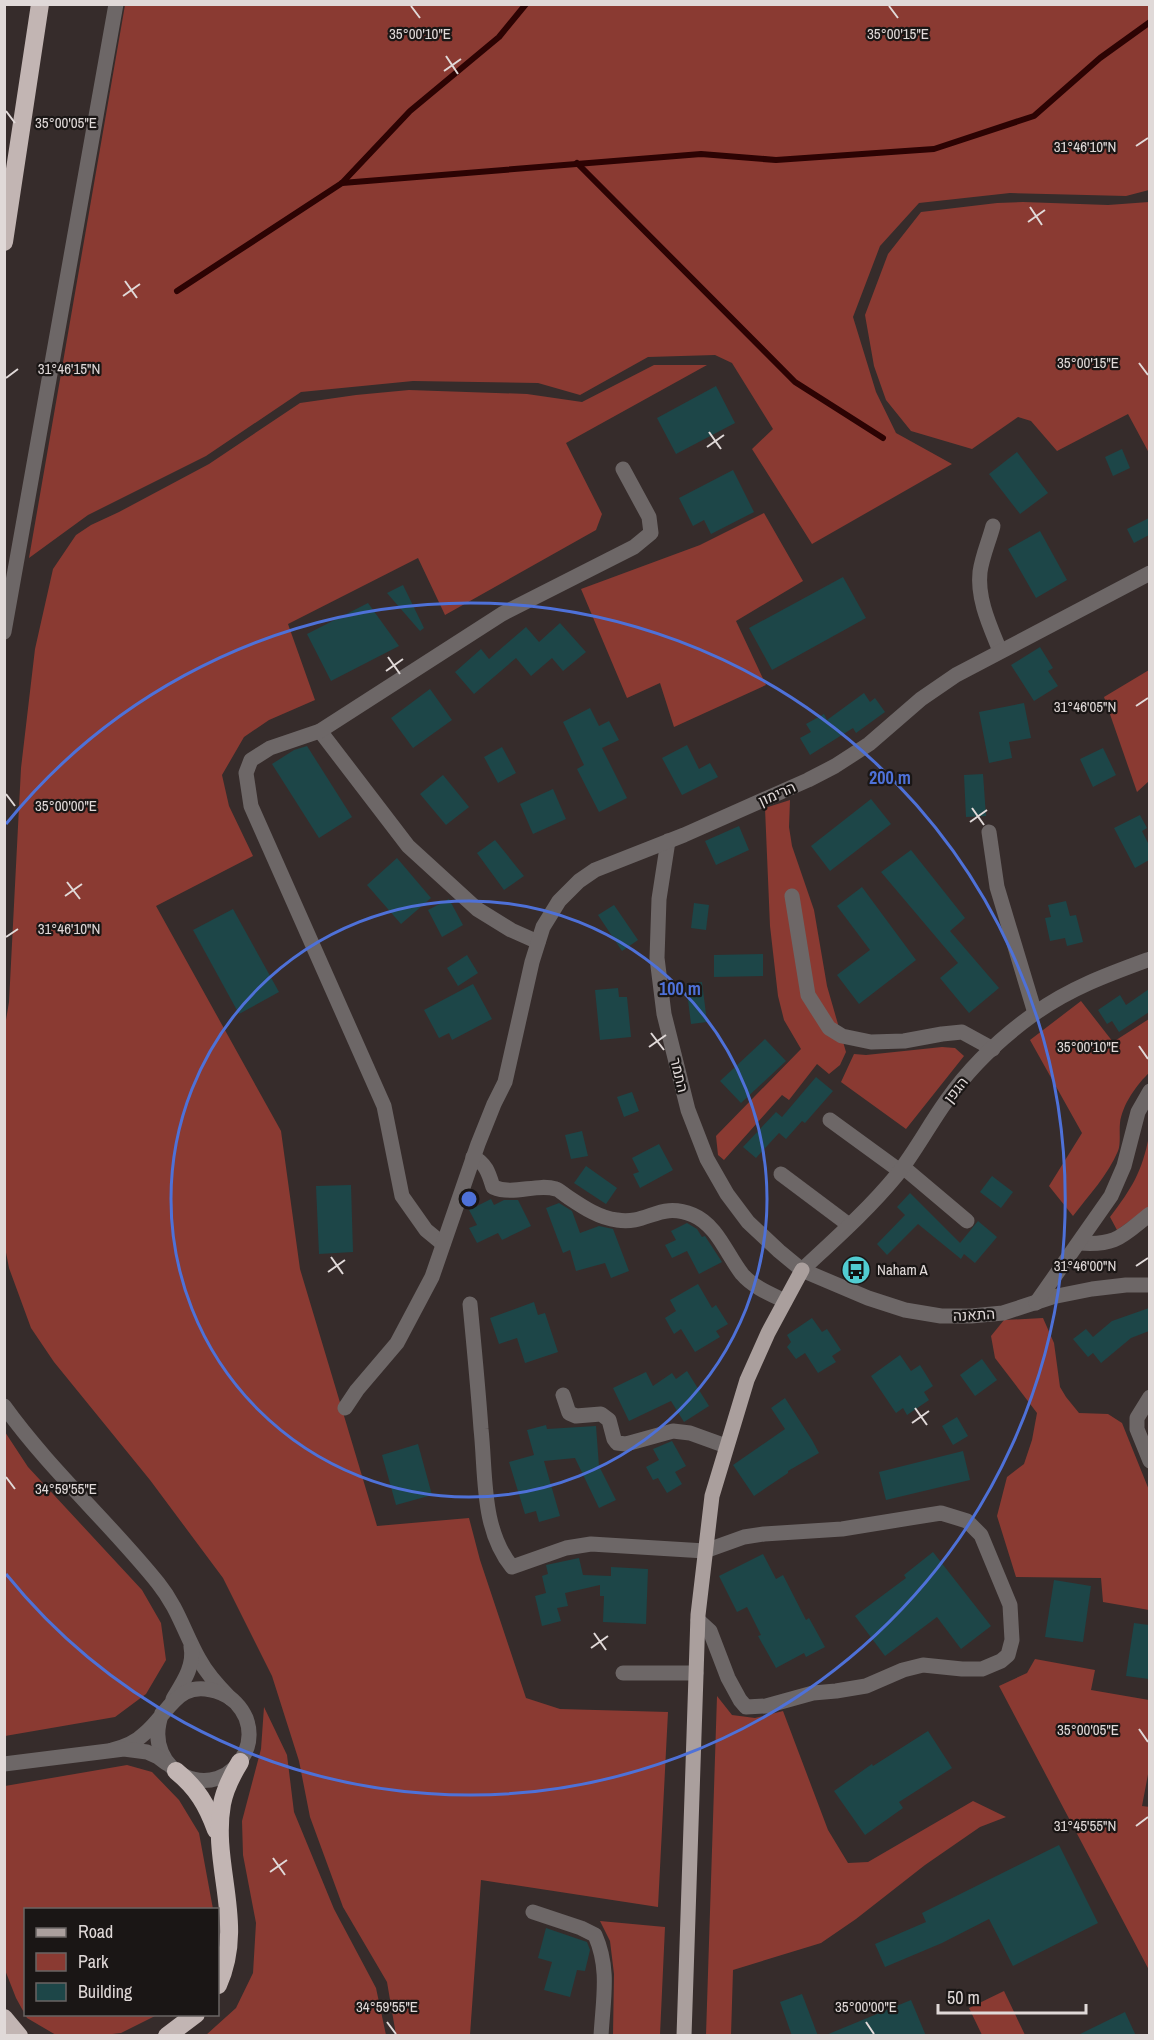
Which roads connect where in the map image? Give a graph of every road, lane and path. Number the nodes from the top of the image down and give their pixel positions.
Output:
1 (40, 4) edge
2 (51, 4) edge
3 (116, 4) edge
4 (13, 184) junction
5 (4, 242) edge
6 (623, 469) dead end
7 (993, 526) dead end
8 (1149, 573) edge
9 (4, 632) edge
10 (1000, 651) junction
11 (320, 731) junction
12 (989, 832) dead end
13 (668, 841) junction
14 (792, 896) dead end
15 (538, 942) junction
16 (1149, 959) edge
17 (1035, 1013) junction
18 (993, 1049) junction
19 (1149, 1091) edge
20 (830, 1120) dead end
21 (473, 1157) junction
22 (901, 1169) junction
23 (781, 1174) dead end
24 (1149, 1214) edge
25 (967, 1221) dead end
26 (849, 1225) junction
27 (1079, 1243) junction
28 (443, 1244) junction
29 (802, 1270) junction
30 (1149, 1285) edge
31 (785, 1301) junction
32 (1036, 1303) junction
33 (470, 1304) dead end
34 (563, 1395) dead end
35 (1149, 1397) edge
36 (4, 1406) edge
37 (345, 1408) dead end
38 (726, 1446) junction
39 (1149, 1461) edge
40 (705, 1551) junction
41 (698, 1620) junction
42 (190, 1638) junction
43 (623, 1673) dead end
44 (696, 1673) junction
45 (230, 1698) junction
46 (167, 1708) junction
47 (112, 1750) junction
48 (240, 1762) junction
49 (4, 1764) edge
50 (173, 1769) junction
51 (222, 1854) junction
52 (533, 1912) dead end
53 (219, 1981) edge
54 (193, 2016) edge
55 (4, 2018) edge
56 (19, 2036) edge
57 (168, 2036) edge
58 (601, 2036) edge
59 (684, 2036) edge

1 - 4 highway
2 - 4 highway
3 - 9 street
4 - 5 highway
6 - 11 street
7 - 10 street
8 - 10 street, הרימון
10 - 13 street, הרימון
11 - 15 street
11 - 28 street
12 - 17 street
13 - 15 street, הרימון
13 - 29 street, התמר
14 - 18 street
15 - 21 street, הרימון
16 - 17 street, הגפן
17 - 18 street, הגפן
18 - 22 street, הגפן
19 - 27 street
20 - 22 street
21 - 28 street, הרימון
21 - 31 street
22 - 25 street
22 - 26 street, הגפן
23 - 26 street
24 - 27 street
26 - 29 street, הגפן
27 - 32 street
28 - 37 street, הרימון
29 - 31 main road
29 - 32 street, התאנה
30 - 32 street, התאנה
31 - 38 main road
33 - 40 street
34 - 38 street
35 - 39 street
36 - 42 street
38 - 40 main road
40 - 41 main road
40 - 41 street
41 - 44 main road
42 - 45 street
42 - 46 street
43 - 44 street
44 - 59 main road
45 - 46 street
45 - 48 street
46 - 47 street
46 - 50 street
47 - 49 street
47 - 50 street
48 - 50 street
48 - 51 highway
50 - 51 highway
51 - 53 highway
52 - 58 street
54 - 57 highway
55 - 56 highway

